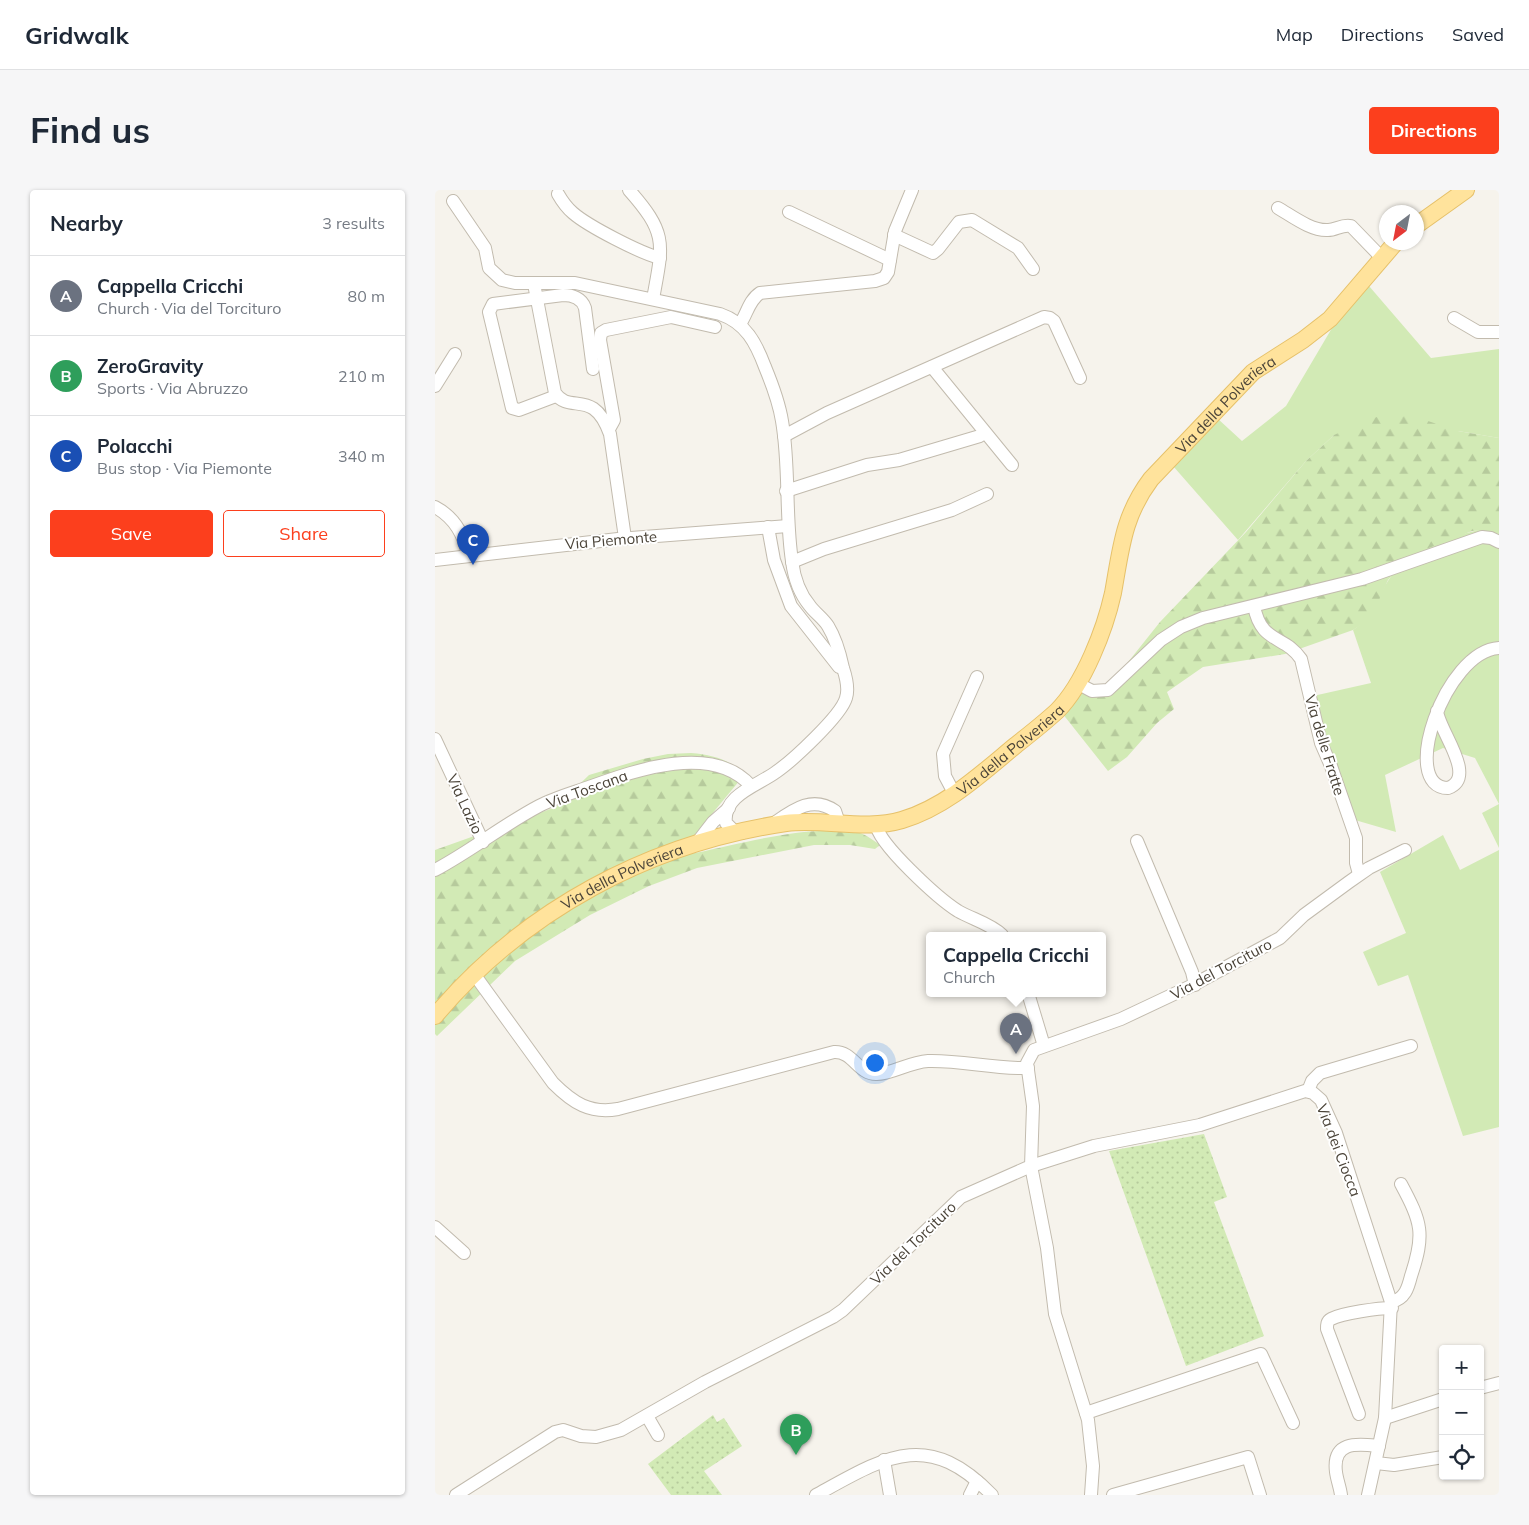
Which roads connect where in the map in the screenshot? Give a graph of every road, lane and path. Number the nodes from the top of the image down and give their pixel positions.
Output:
1 (629, 190) edge
2 (912, 190) edge
3 (1467, 190) edge
4 (557, 194) dead end
5 (453, 201) dead end
6 (1278, 208) dead end
7 (789, 212) dead end
8 (1424, 220) edge
9 (894, 235) junction
10 (1389, 250) edge
11 (660, 258) junction
12 (1382, 258) junction
13 (890, 260) junction
14 (1033, 269) dead end
15 (534, 283) junction
16 (536, 297) junction
17 (653, 300) junction
18 (1454, 318) dead end
19 (740, 324) junction
20 (715, 327) dead end
21 (1499, 332) edge
22 (455, 354) dead end
23 (932, 367) junction
24 (593, 368) dead end
25 (1080, 378) dead end
26 (435, 386) edge
27 (557, 396) junction
28 (609, 428) junction
29 (784, 436) junction
30 (980, 436) dead end
31 (1012, 466) dead end
32 (787, 491) junction
33 (987, 494) dead end
34 (435, 507) edge
35 (788, 526) junction
36 (768, 527) junction
37 (625, 538) junction
38 (1499, 542) edge
39 (468, 555) junction
40 (435, 560) edge
41 (792, 562) junction
42 (1253, 606) junction
43 (1499, 648) edge
44 (977, 677) dead end
45 (1077, 683) junction
46 (847, 688) junction
47 (1437, 711) junction
48 (435, 739) edge
49 (751, 786) junction
50 (954, 793) junction
51 (725, 812) junction
52 (876, 824) junction
53 (742, 833) junction
54 (716, 839) junction
55 (1137, 841) dead end
56 (483, 842) junction
57 (693, 846) junction
58 (1405, 850) dead end
59 (435, 870) edge
60 (1359, 874) junction
61 (998, 932) edge
62 (474, 974) junction
63 (1195, 984) junction
64 (1029, 997) edge
65 (435, 1016) edge
66 (1044, 1046) junction
67 (1411, 1046) dead end
68 (1028, 1068) junction
69 (1308, 1092) junction
70 (1031, 1166) junction
71 (1401, 1184) dead end
72 (435, 1227) edge
73 (463, 1253) dead end
74 (1392, 1305) junction
75 (1499, 1383) edge
76 (1484, 1387) edge
77 (1439, 1400) edge
78 (1086, 1413) junction
79 (1359, 1414) dead end
80 (647, 1416) junction
81 (1385, 1418) junction
82 (1293, 1423) dead end
83 (658, 1435) dead end
84 (1379, 1446) junction
85 (1439, 1458) edge
86 (884, 1460) junction
87 (1376, 1463) junction
88 (977, 1481) junction
89 (824, 1493) edge
90 (456, 1495) edge
91 (890, 1495) edge
92 (969, 1495) edge
93 (991, 1495) edge
94 (1091, 1495) edge
95 (1113, 1495) edge
96 (1260, 1495) edge
97 (1341, 1495) edge
98 (1368, 1495) edge

1 - 11 street
2 - 9 street
3 - 8 main road
4 - 11 street
5 - 15 street
6 - 12 street
7 - 13 street
9 - 13 street
9 - 14 street
10 - 12 main road, Via della Polveriera
11 - 17 street
12 - 45 main road, Via della Polveriera
13 - 19 street
15 - 16 street
15 - 17 street
16 - 24 street
16 - 27 street
16 - 27 street
17 - 19 street
18 - 21 street
19 - 29 street
20 - 28 street
22 - 26 street
23 - 25 street
23 - 29 street
23 - 31 street
27 - 28 street
28 - 37 street
29 - 32 street
30 - 32 street
32 - 35 street
33 - 41 street
34 - 39 street
35 - 36 street, Via Piemonte
35 - 41 street
36 - 37 street, Via Piemonte
36 - 46 street
37 - 39 street, Via Piemonte
38 - 42 street
39 - 40 street, Via Piemonte
41 - 46 street
42 - 45 street
42 - 60 street, Via delle Fratte
43 - 47 street
44 - 50 street
45 - 50 main road, Via della Polveriera
46 - 49 street
47 - 47 street
48 - 56 street, Via Lazio
49 - 51 street
49 - 56 street, Via Toscana
50 - 52 main road, Via della Polveriera
51 - 53 street
51 - 54 street
51 - 57 street
52 - 53 main road, Via della Polveriera
52 - 61 street
53 - 54 main road, Via della Polveriera
54 - 57 main road, Via della Polveriera
55 - 63 street
56 - 59 street, Via Toscana
57 - 62 main road, Via della Polveriera
58 - 60 street, Via del Torcituro
60 - 63 street, Via del Torcituro
62 - 65 main road, Via della Polveriera
62 - 68 street
63 - 66 street, Via del Torcituro
64 - 66 street
66 - 68 street
67 - 69 street
68 - 70 street
69 - 70 street, Via dei Ciocca
69 - 74 street, Via dei Ciocca
70 - 78 street
70 - 80 street, Via del Torcituro
71 - 74 street
72 - 73 street
74 - 79 street
74 - 81 street, Via dei Ciocca
75 - 76 street
77 - 81 street
78 - 82 street
78 - 94 street
80 - 83 street
80 - 90 street, Via del Torcituro
81 - 84 street, Via dei Ciocca
84 - 87 street, Via dei Ciocca
84 - 97 street
85 - 87 street
86 - 88 street
86 - 89 street
86 - 91 street
87 - 98 street, Via dei Ciocca
88 - 92 street
88 - 93 street
95 - 96 street

